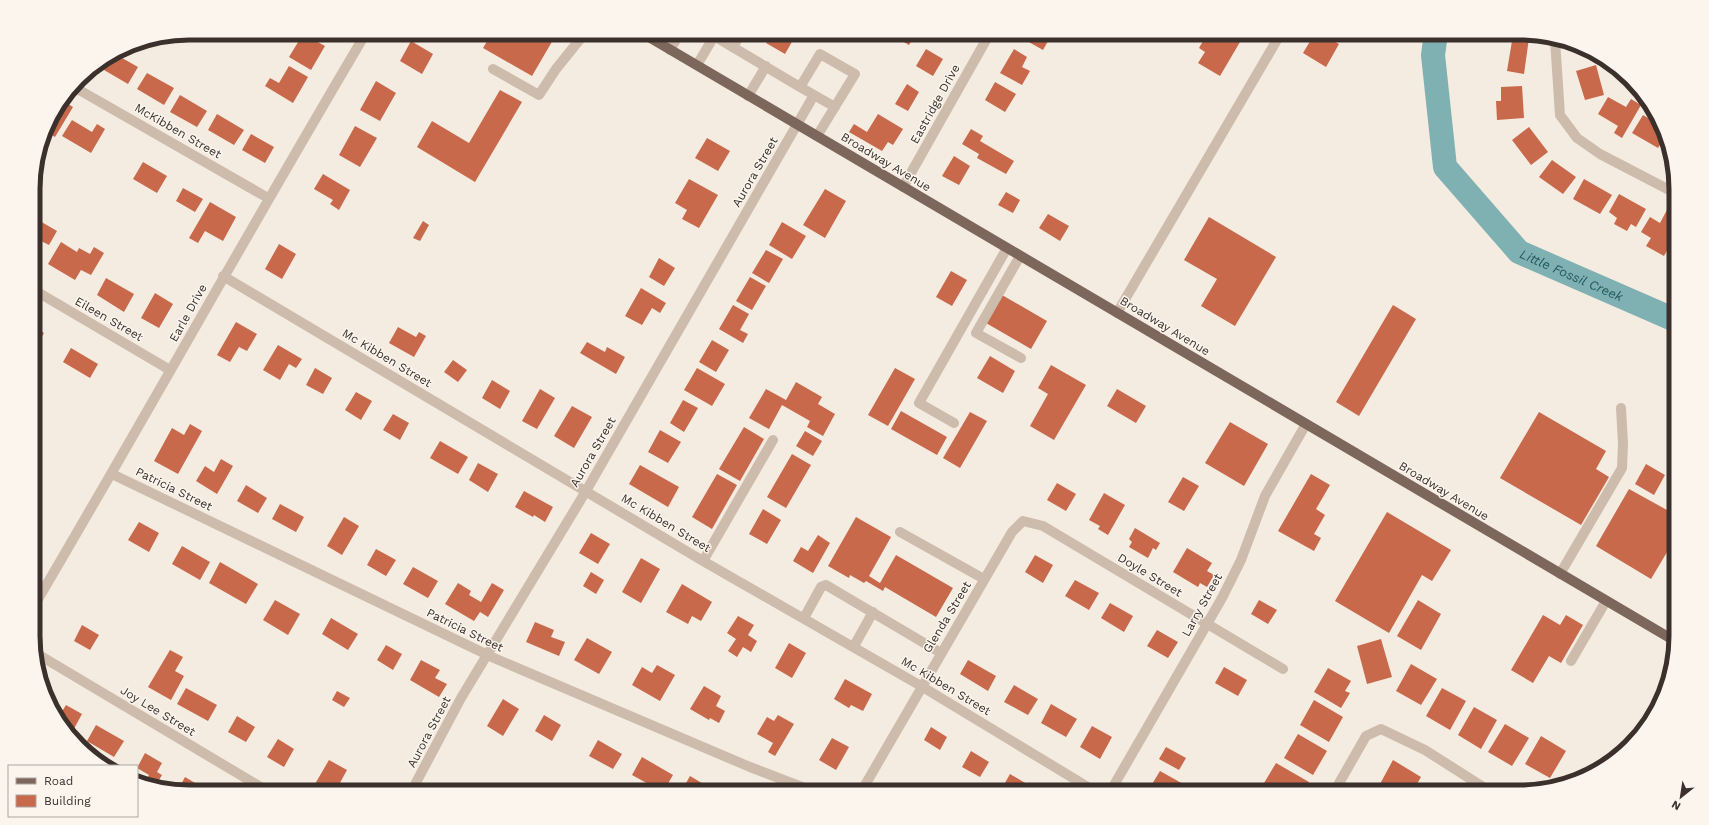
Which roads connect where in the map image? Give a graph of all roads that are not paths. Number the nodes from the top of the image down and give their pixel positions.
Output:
1 (362, 40) edge
2 (579, 40) edge
3 (654, 40) edge
4 (676, 40) edge
5 (712, 40) edge
6 (723, 40) edge
7 (737, 40) edge
8 (986, 40) edge
9 (1277, 40) edge
10 (1555, 44) edge
11 (733, 47) junction
12 (670, 50) junction
13 (697, 65) junction
14 (766, 66) junction
15 (493, 69) dead end
16 (800, 87) junction
17 (78, 90) edge
18 (814, 95) junction
19 (748, 96) junction
20 (835, 107) junction
21 (798, 125) junction
22 (817, 136) junction
23 (903, 187) junction
24 (1669, 190) edge
25 (268, 198) junction
26 (1007, 248) junction
27 (1020, 256) junction
28 (223, 276) junction
29 (40, 294) edge
30 (1117, 313) junction
31 (1021, 358) dead end
32 (170, 370) junction
33 (1621, 408) dead end
34 (954, 424) dead end
35 (1306, 424) junction
36 (773, 440) dead end
37 (112, 474) junction
38 (586, 491) junction
39 (1023, 520) joint
40 (900, 532) dead end
41 (703, 561) junction
42 (1560, 574) junction
43 (984, 579) junction
44 (40, 596) edge
45 (1606, 601) junction
46 (873, 612) junction
47 (804, 618) junction
48 (1208, 624) junction
49 (1669, 638) edge
50 (854, 646) junction
51 (941, 652) junction
52 (488, 655) junction
53 (41, 656) edge
54 (1571, 661) dead end
55 (1283, 669) dead end
56 (921, 686) junction
57 (257, 785) edge
58 (415, 785) edge
59 (797, 785) edge
60 (865, 785) edge
61 (1084, 785) edge
62 (1114, 785) edge
63 (1338, 785) edge
64 (1480, 785) edge

1 - 25 street, Earle Drive
2 - 15 street
3 - 12 main road, Broadway Avenue
4 - 12 street
5 - 13 street
6 - 11 street
7 - 11 street
8 - 23 street, Eastridge Drive
9 - 30 street
10 - 24 street
11 - 14 street
12 - 13 main road, Broadway Avenue
13 - 19 main road, Broadway Avenue
14 - 16 street
14 - 19 street
16 - 18 street
16 - 20 street
17 - 25 street, McKibben Street
18 - 20 street
18 - 21 street, Aurora Street
19 - 21 main road, Broadway Avenue
20 - 22 street
21 - 22 main road, Broadway Avenue
21 - 38 street, Aurora Street
22 - 23 main road, Broadway Avenue
23 - 26 main road, Broadway Avenue
25 - 28 street, Earle Drive
26 - 27 main road, Broadway Avenue
26 - 34 street
27 - 30 main road, Broadway Avenue
27 - 31 street
28 - 32 street, Earle Drive
28 - 38 street, Mc Kibben Street
29 - 32 street, Eileen Street
30 - 35 main road, Broadway Avenue
32 - 37 street, Earle Drive
33 - 42 street
35 - 42 main road, Broadway Avenue
35 - 48 street, Larry Street
36 - 41 street
37 - 44 street, Earle Drive
37 - 52 street, Patricia Street
38 - 41 street, Mc Kibben Street
38 - 52 street, Aurora Street
39 - 43 street, Glenda Street
39 - 48 street, Doyle Street
40 - 43 street
41 - 47 street, Mc Kibben Street
42 - 45 main road, Broadway Avenue
43 - 51 street, Glenda Street
45 - 49 main road, Broadway Avenue
45 - 54 street
46 - 47 street
46 - 50 street
46 - 51 street
47 - 50 street, Mc Kibben Street
48 - 55 street, Doyle Street
48 - 62 street, Larry Street
50 - 56 street, Mc Kibben Street
51 - 56 street, Glenda Street
52 - 58 street, Aurora Street
52 - 59 street, Patricia Street
53 - 57 street, Joy Lee Street
56 - 60 street, Glenda Street
56 - 61 street, Mc Kibben Street
63 - 64 street

